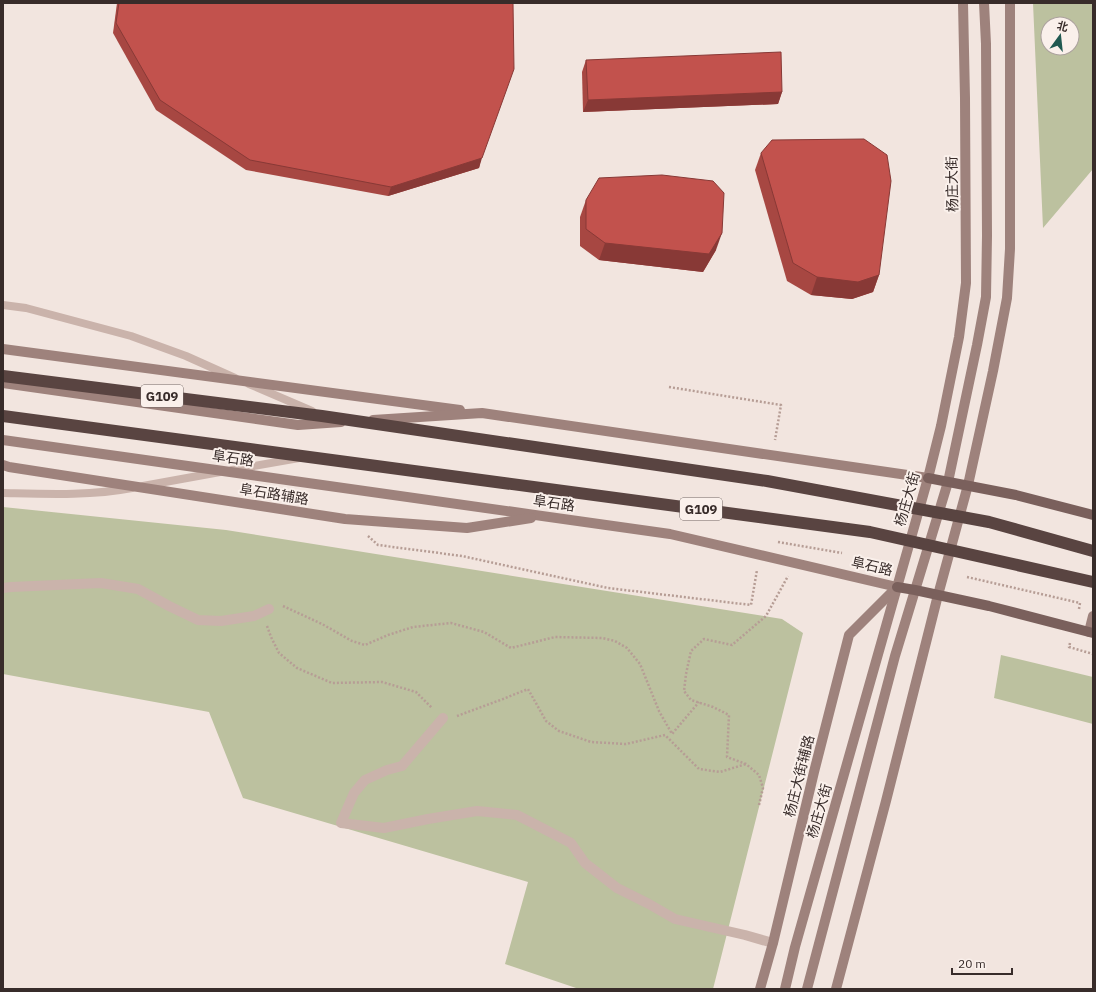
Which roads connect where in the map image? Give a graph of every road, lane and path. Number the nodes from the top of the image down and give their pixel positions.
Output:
1 (963, 3) edge
2 (984, 3) edge
3 (1010, 3) edge
4 (3, 305) edge
5 (3, 349) edge
6 (3, 376) edge
7 (3, 383) edge
8 (669, 387) dead end
9 (781, 405) dead end
10 (482, 413) junction
11 (3, 416) edge
12 (322, 416) junction
13 (3, 440) edge
14 (306, 457) junction
15 (3, 464) edge
16 (928, 478) junction
17 (948, 482) junction
18 (968, 485) junction
19 (3, 493) edge
20 (1093, 515) edge
21 (543, 516) junction
22 (378, 545) dead end
23 (1093, 551) edge
24 (795, 564) junction
25 (967, 577) dead end
26 (1093, 582) edge
27 (897, 587) junction
28 (3, 588) edge
29 (915, 590) junction
30 (938, 595) junction
31 (751, 605) dead end
32 (269, 609) junction
33 (1078, 611) dead end
34 (1093, 616) edge
35 (1091, 633) edge
36 (1071, 640) dead end
37 (1093, 654) edge
38 (699, 702) junction
39 (443, 718) junction
40 (746, 764) junction
41 (759, 805) dead end
42 (773, 943) junction
43 (760, 989) edge
44 (784, 989) edge
45 (808, 989) edge
46 (836, 989) edge

1 - 16 main road, 杨庄大街
2 - 17 main road
3 - 18 main road
4 - 12 lane
5 - 10 main road
6 - 12 highway, G109
7 - 10 main road
8 - 9 path
10 - 16 main road
11 - 14 highway, 阜石路 / G109
12 - 23 highway, G109
13 - 21 main road, 阜石路
14 - 19 lane
14 - 26 highway, 阜石路 / G109
15 - 21 main road, 阜石路辅路
16 - 17 main road
16 - 27 main road, 杨庄大街
17 - 18 main road
17 - 29 main road
18 - 20 main road
18 - 30 main road
21 - 24 main road, 阜石路
22 - 31 path
24 - 27 main road, 阜石路
24 - 38 path
25 - 33 path
27 - 29 main road, 阜石路
27 - 42 main road, 杨庄大街辅路
27 - 44 main road, 杨庄大街
28 - 32 street
29 - 30 main road, 阜石路
29 - 45 main road
30 - 35 main road, 阜石路
30 - 46 main road
32 - 38 path
32 - 39 path
34 - 35 main road
36 - 37 path
38 - 40 path
39 - 40 path
39 - 42 street
40 - 41 path
42 - 43 main road, 杨庄大街辅路

